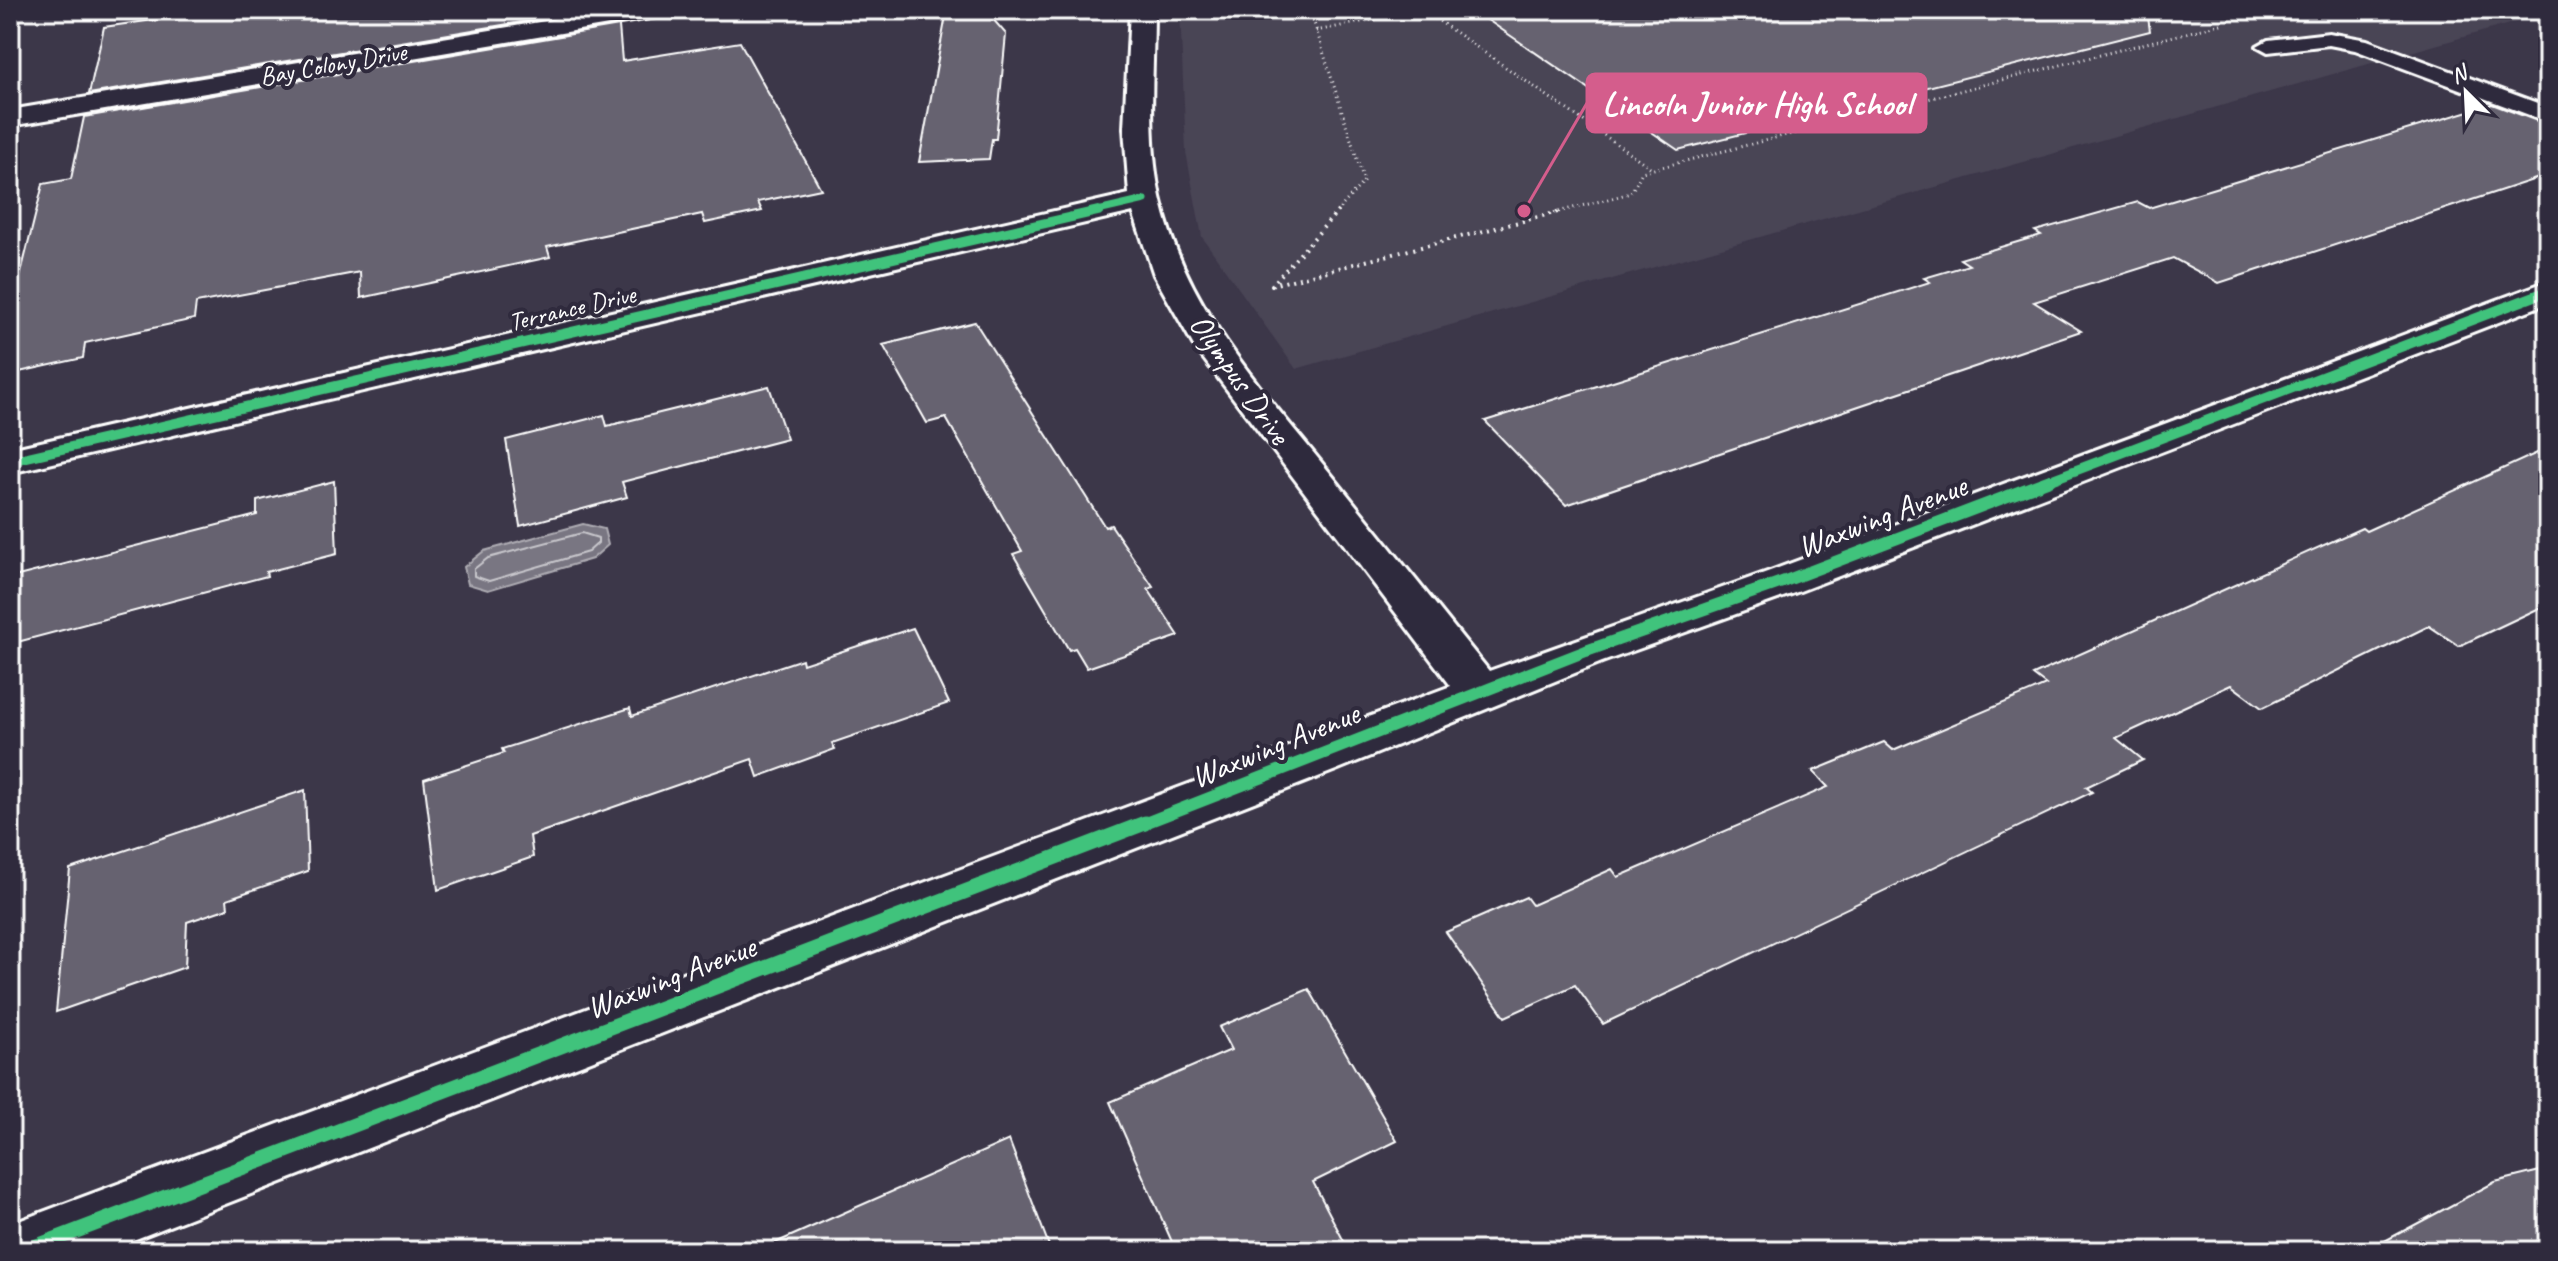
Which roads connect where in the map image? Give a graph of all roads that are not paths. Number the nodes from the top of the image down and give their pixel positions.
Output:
1 (656, 10) edge
2 (1142, 10) edge
3 (2268, 46) dead end
4 (2548, 115) edge
5 (10, 118) edge
6 (1145, 200) junction
7 (2548, 291) edge
8 (10, 461) edge
9 (1480, 692) junction
10 (24, 1251) edge

1 - 5 street, Bay Colony Drive
2 - 6 street, Olympus Drive
3 - 4 lane
6 - 8 street, Terrance Drive
6 - 9 street, Olympus Drive
7 - 9 street, Waxwing Avenue
9 - 10 street, Waxwing Avenue

